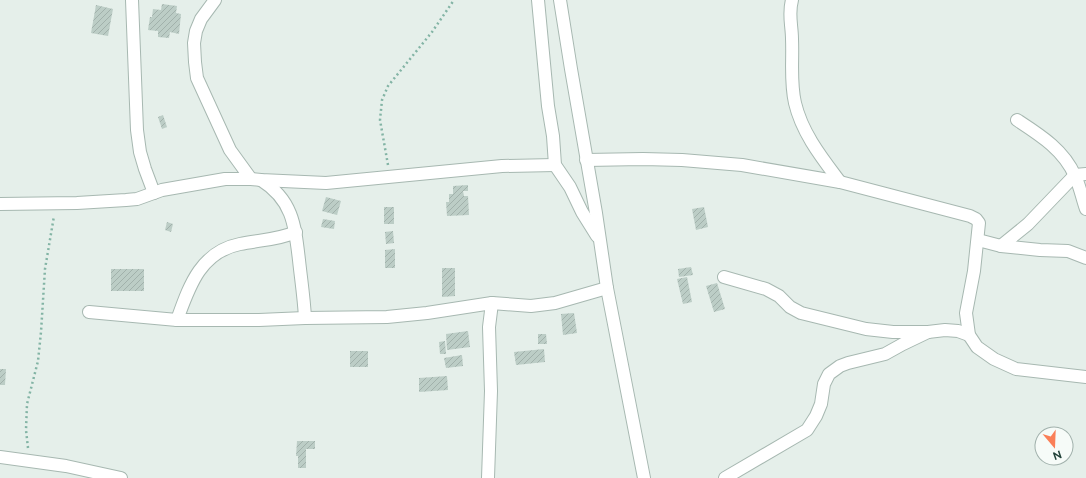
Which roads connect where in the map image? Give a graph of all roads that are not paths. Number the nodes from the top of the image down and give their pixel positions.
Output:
1 (132, 0) edge
2 (215, 0) edge
3 (538, 0) edge
4 (560, 0) edge
5 (792, 0) edge
6 (1017, 120) dead end
7 (586, 160) junction
8 (554, 165) junction
9 (1080, 175) edge
10 (256, 179) junction
11 (840, 182) junction
12 (154, 193) junction
13 (0, 204) edge
14 (1086, 209) edge
15 (296, 232) junction
16 (978, 240) junction
17 (600, 241) junction
18 (1001, 246) junction
19 (1086, 258) edge
20 (724, 277) dead end
21 (607, 288) junction
22 (492, 303) junction
23 (89, 312) dead end
24 (305, 318) junction
25 (177, 320) junction
26 (928, 332) junction
27 (969, 335) junction
28 (1086, 377) edge
29 (0, 457) edge
30 (121, 478) edge
31 (488, 478) edge
32 (644, 478) edge
33 (725, 478) edge

1 - 12 street
2 - 10 street
3 - 8 street
4 - 7 street
5 - 11 street
6 - 9 street
7 - 11 street
7 - 17 street
8 - 10 street
8 - 17 street
9 - 14 street
9 - 18 street
10 - 12 street
10 - 15 street
11 - 16 street
12 - 13 street
15 - 24 street
15 - 25 street
16 - 18 street
16 - 27 street
17 - 21 street
18 - 19 street
20 - 26 street
21 - 22 street
21 - 32 street
22 - 24 street
22 - 31 street
23 - 25 street
24 - 25 street
26 - 27 street
26 - 33 street
27 - 28 street
29 - 30 street

